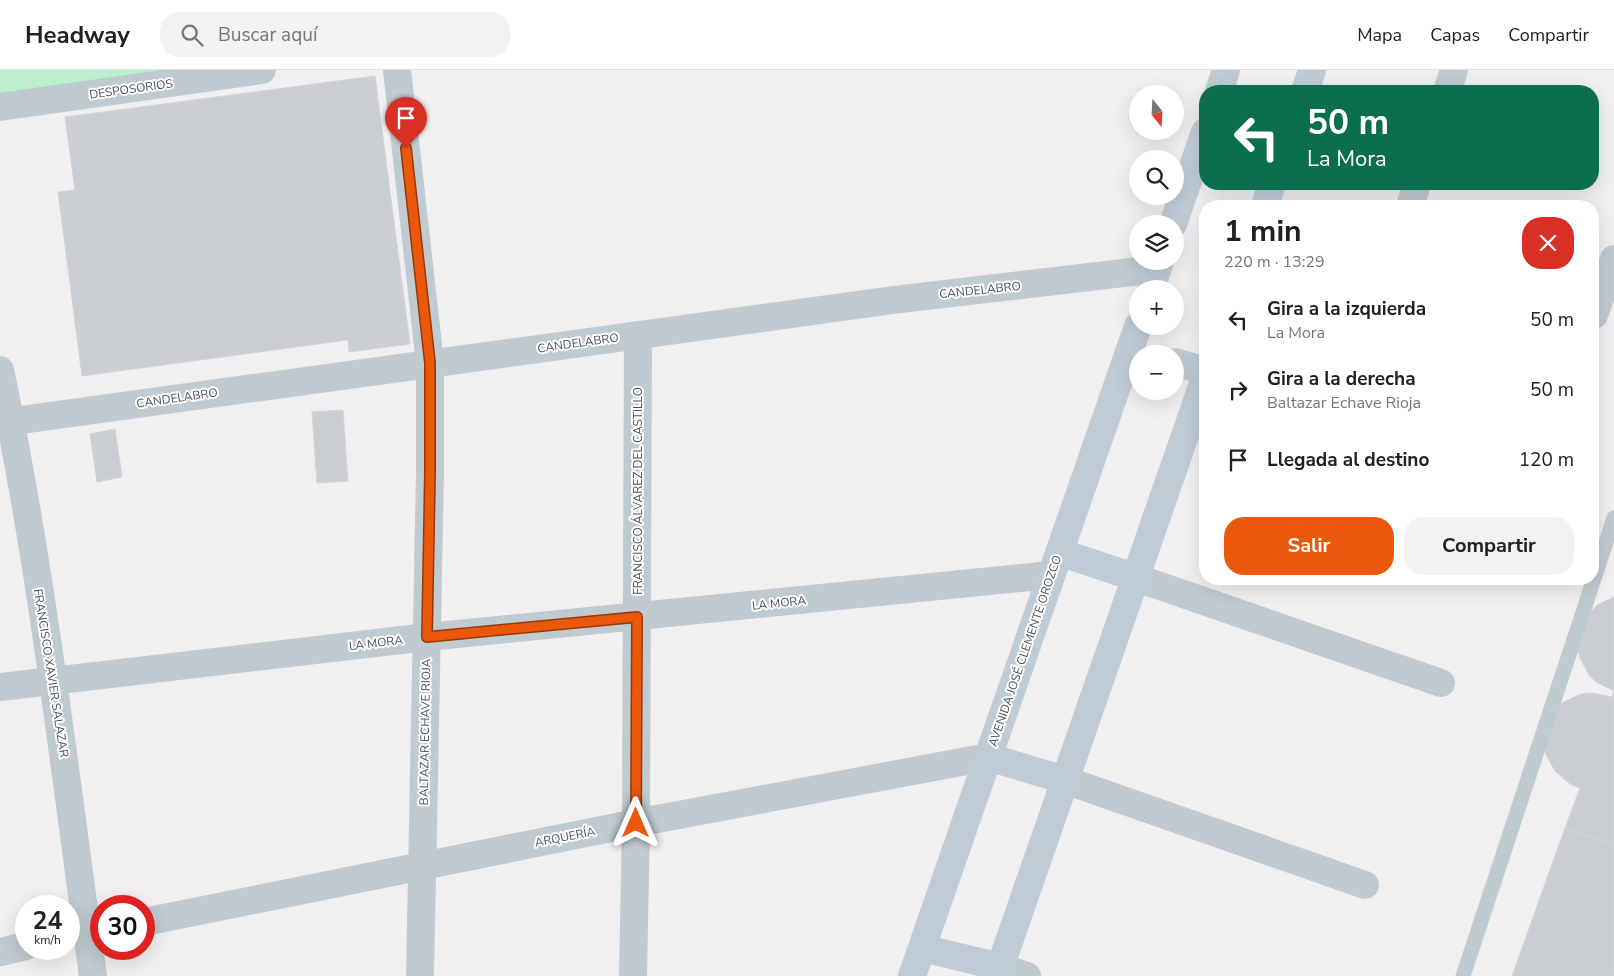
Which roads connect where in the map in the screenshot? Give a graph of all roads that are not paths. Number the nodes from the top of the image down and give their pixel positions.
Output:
1 (262, 70) edge
2 (397, 70) edge
3 (1226, 70) edge
4 (1312, 70) edge
5 (1454, 70) edge
6 (1221, 85) edge
7 (1307, 85) edge
8 (1449, 85) edge
9 (0, 107) edge
10 (1199, 149) edge
11 (1176, 215) edge
12 (1614, 259) edge
13 (1156, 273) edge
14 (1599, 301) edge
15 (638, 335) junction
16 (1140, 342) edge
17 (430, 363) junction
18 (1184, 365) edge
19 (1199, 369) edge
20 (0, 370) edge
21 (1199, 395) edge
22 (5, 422) edge
23 (1614, 518) edge
24 (1055, 563) junction
25 (1599, 563) edge
26 (1136, 578) junction
27 (1592, 585) edge
28 (637, 617) junction
29 (427, 637) junction
30 (54, 681) junction
31 (1441, 683) dead end
32 (0, 687) edge
33 (988, 757) junction
34 (1065, 780) junction
35 (636, 823) junction
36 (422, 866) junction
37 (1365, 885) dead end
38 (155, 920) edge
39 (86, 934) edge
40 (922, 948) junction
41 (15, 949) edge
42 (0, 952) edge
43 (999, 971) edge
44 (94, 976) edge
45 (420, 976) edge
46 (633, 976) edge
47 (912, 976) edge
48 (1027, 976) edge
49 (1463, 976) edge

1 - 9 street, DESPOSORIOS
2 - 17 street, BALTAZAR ECHAVE RIOJA
3 - 6 street
4 - 7 street
5 - 8 street
10 - 11 street
12 - 14 street
13 - 15 street, CANDELABRO
15 - 17 street, CANDELABRO
15 - 28 street, FRANCISCO ÁLVAREZ DEL CASTILLO
16 - 24 street, AVENIDA JOSÉ CLEMENTE OROZCO
17 - 22 street, CANDELABRO
17 - 29 street, BALTAZAR ECHAVE RIOJA
18 - 19 street
20 - 22 street, FRANCISCO XAVIER SALAZAR
21 - 26 street
22 - 30 street, FRANCISCO XAVIER SALAZAR
23 - 25 lane
24 - 26 street
24 - 28 street, LA MORA
24 - 33 street, AVENIDA JOSÉ CLEMENTE OROZCO
26 - 31 street
26 - 34 street
27 - 49 lane
28 - 29 street, LA MORA
28 - 35 street, FRANCISCO ÁLVAREZ DEL CASTILLO
29 - 30 street, LA MORA
29 - 36 street, BALTAZAR ECHAVE RIOJA
30 - 32 street, LA MORA
30 - 39 street, FRANCISCO XAVIER SALAZAR
33 - 34 street
33 - 35 street, ARQUERÍA
33 - 40 street, AVENIDA JOSÉ CLEMENTE OROZCO
34 - 37 street
34 - 43 street
35 - 36 street, ARQUERÍA
35 - 46 street, FRANCISCO ÁLVAREZ DEL CASTILLO
36 - 38 street, ARQUERÍA
36 - 45 street, BALTAZAR ECHAVE RIOJA
39 - 44 street, FRANCISCO XAVIER SALAZAR
40 - 43 street
40 - 47 street, AVENIDA JOSÉ CLEMENTE OROZCO
41 - 42 street
43 - 48 street

